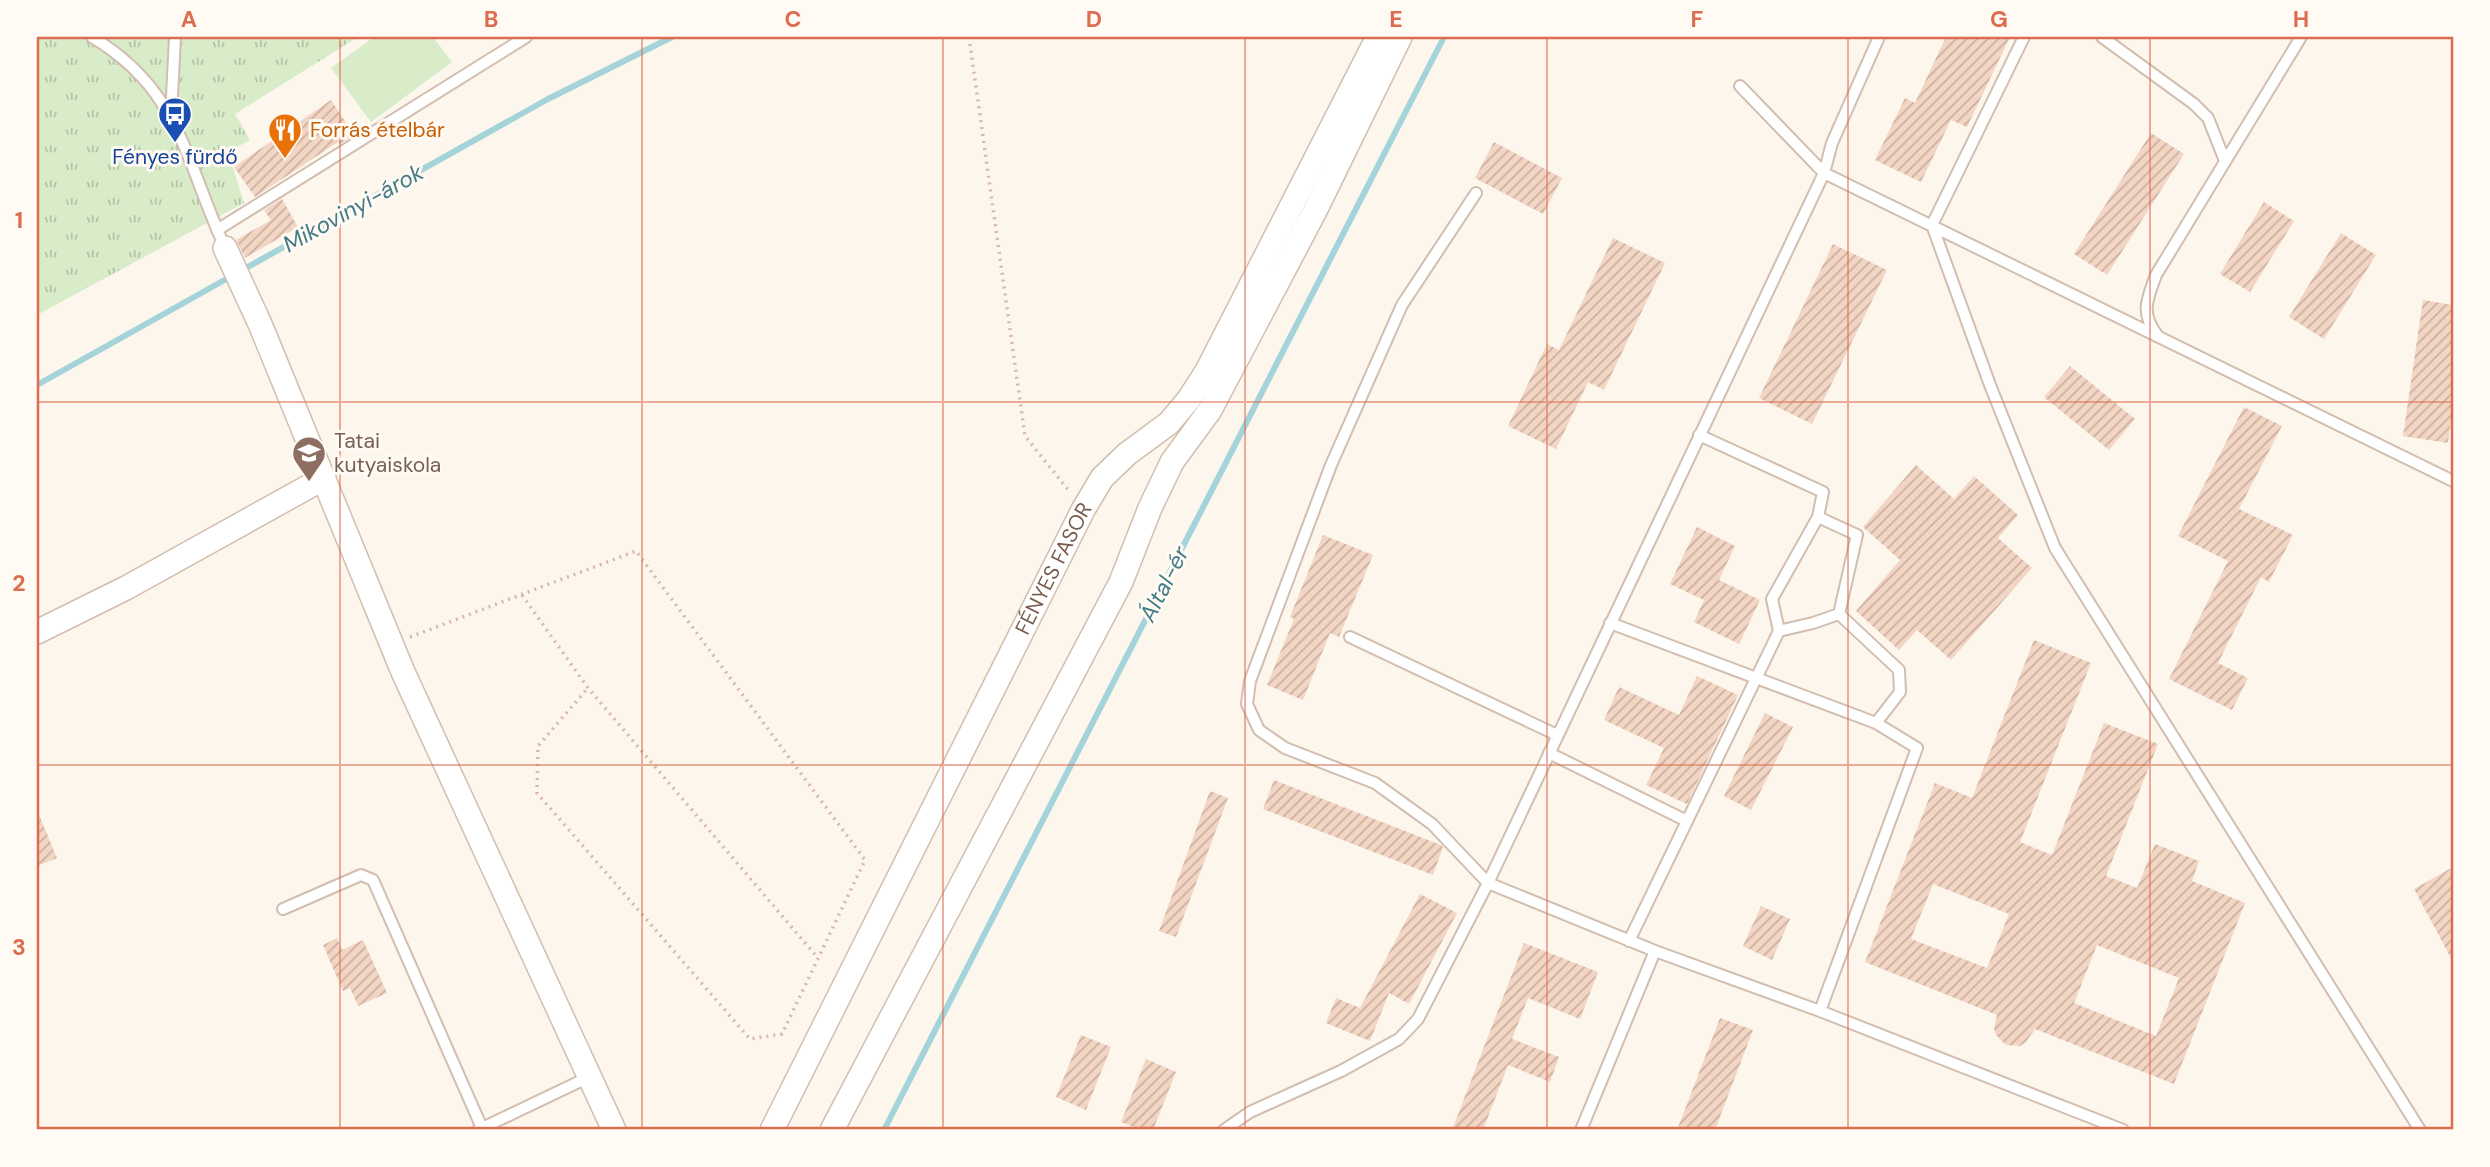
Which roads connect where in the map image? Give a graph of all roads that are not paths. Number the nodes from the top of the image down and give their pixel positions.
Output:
1 (92, 37) edge
2 (174, 37) edge
3 (526, 37) edge
4 (1378, 37) edge
5 (1400, 37) edge
6 (1879, 37) edge
7 (2024, 37) edge
8 (2102, 37) edge
9 (2301, 37) edge
10 (1740, 86) dead end
11 (171, 116) junction
12 (2225, 161) junction
13 (1824, 173) junction
14 (1476, 193) dead end
15 (1932, 225) junction
16 (224, 246) junction
17 (2158, 336) junction
18 (1699, 435) junction
19 (324, 478) junction
20 (2453, 481) edge
21 (1818, 517) junction
22 (1839, 614) junction
23 (1610, 623) junction
24 (1779, 631) junction
25 (37, 632) edge
26 (1350, 637) dead end
27 (1756, 679) junction
28 (1876, 723) junction
29 (1557, 735) junction
30 (1549, 753) junction
31 (1687, 821) junction
32 (1488, 883) junction
33 (283, 909) dead end
34 (1629, 941) junction
35 (1655, 951) junction
36 (1820, 1011) junction
37 (589, 1077) junction
38 (480, 1129) edge
39 (614, 1130) edge
40 (772, 1130) edge
41 (832, 1130) edge
42 (1224, 1130) edge
43 (1581, 1130) edge
44 (2123, 1130) edge
45 (2420, 1130) edge

1 - 11 lane
2 - 11 lane
3 - 16 lane
4 - 40 street, FÉNYES FASOR
5 - 41 street
6 - 13 lane
7 - 15 lane
8 - 12 lane
9 - 12 lane
10 - 13 lane
11 - 16 lane
12 - 17 lane
13 - 15 lane
13 - 18 lane
14 - 32 lane
15 - 17 lane
15 - 45 lane
16 - 19 street
17 - 20 lane
18 - 21 lane
18 - 23 lane
19 - 25 street
19 - 37 street
21 - 22 lane
21 - 24 lane
22 - 24 lane
22 - 28 lane
23 - 27 lane
23 - 29 lane
24 - 27 lane
26 - 29 lane
27 - 28 lane
27 - 31 lane
28 - 36 lane
29 - 30 lane
30 - 31 lane
30 - 32 lane
31 - 34 lane
32 - 34 lane
32 - 42 lane
33 - 38 lane
34 - 35 lane
35 - 36 lane
35 - 43 lane
36 - 44 lane
37 - 38 lane
37 - 39 street

